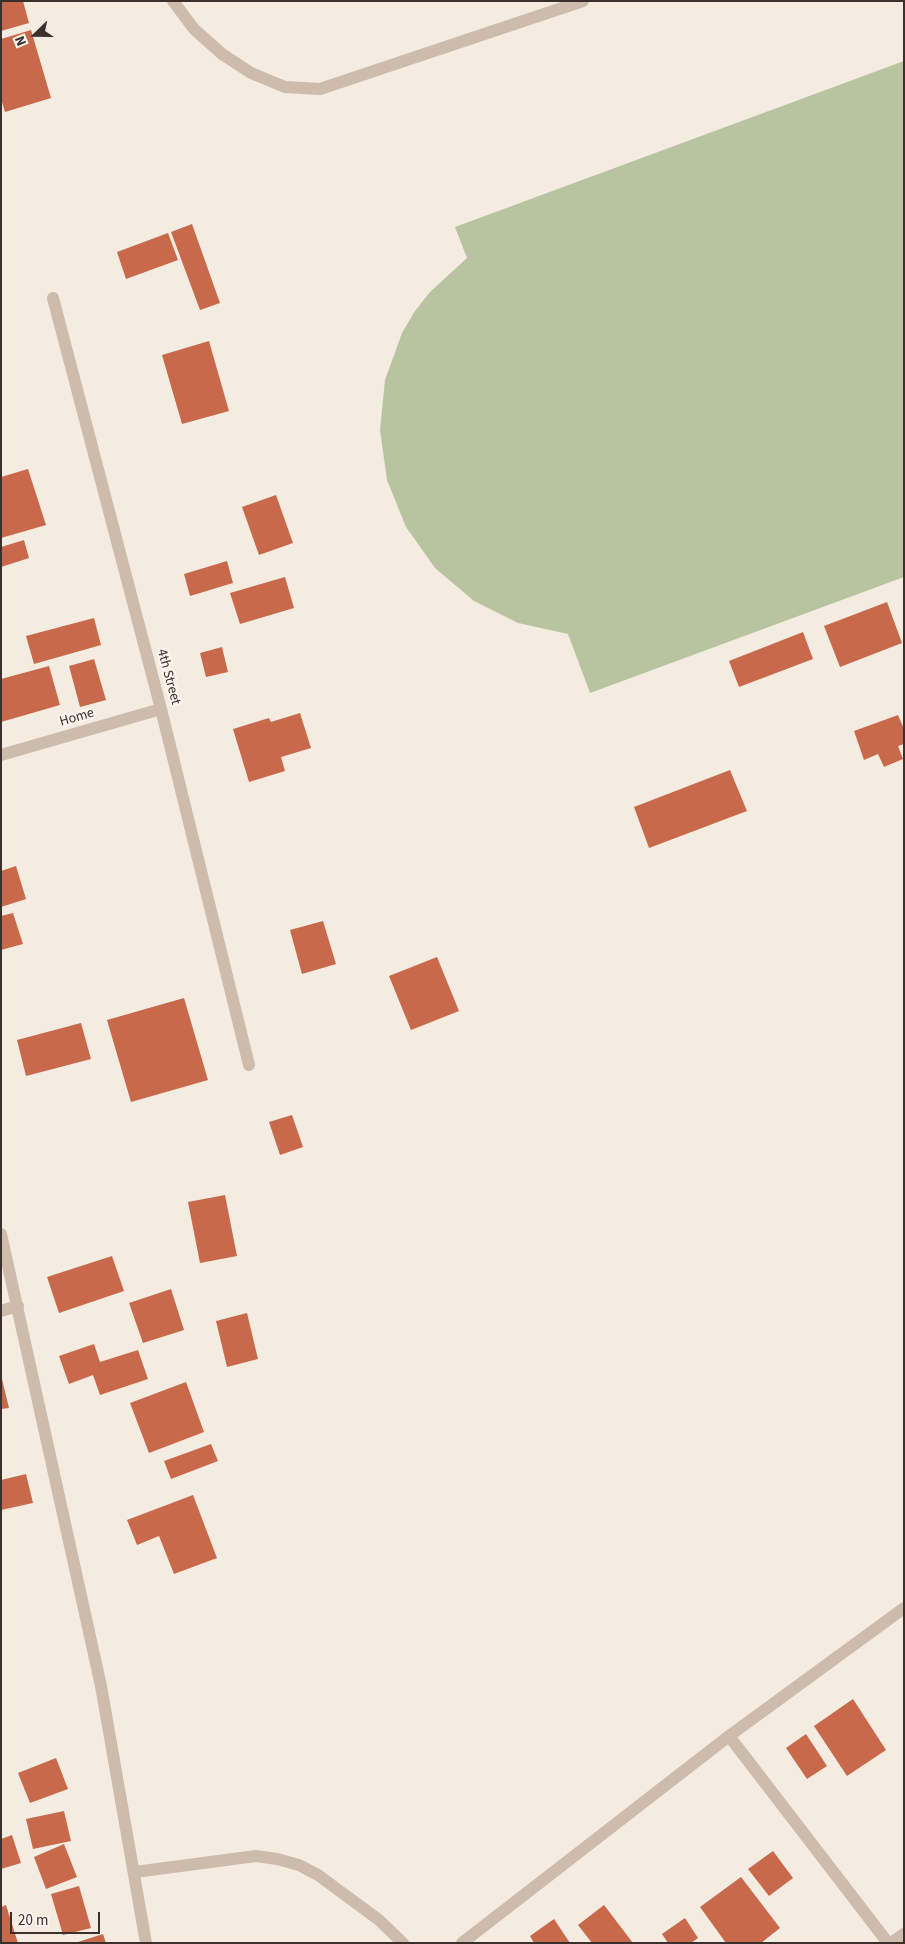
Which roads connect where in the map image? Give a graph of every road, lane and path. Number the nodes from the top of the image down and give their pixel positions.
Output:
1 (173, 1) edge
2 (583, 1) edge
3 (53, 298) dead end
4 (160, 709) junction
5 (1, 755) edge
6 (249, 1065) dead end
7 (1, 1234) edge
8 (18, 1306) junction
9 (1, 1310) edge
10 (904, 1608) edge
11 (729, 1736) junction
12 (135, 1872) junction
13 (904, 1934) edge
14 (146, 1943) edge
15 (403, 1943) edge
16 (462, 1943) edge
17 (890, 1943) edge

1 - 2 street
3 - 4 street, 4th Street
4 - 5 street, Home
4 - 6 street, 4th Street
7 - 8 street
8 - 9 street
8 - 12 street
10 - 11 street
11 - 16 street
11 - 17 street
12 - 14 street
12 - 15 street
13 - 17 street

